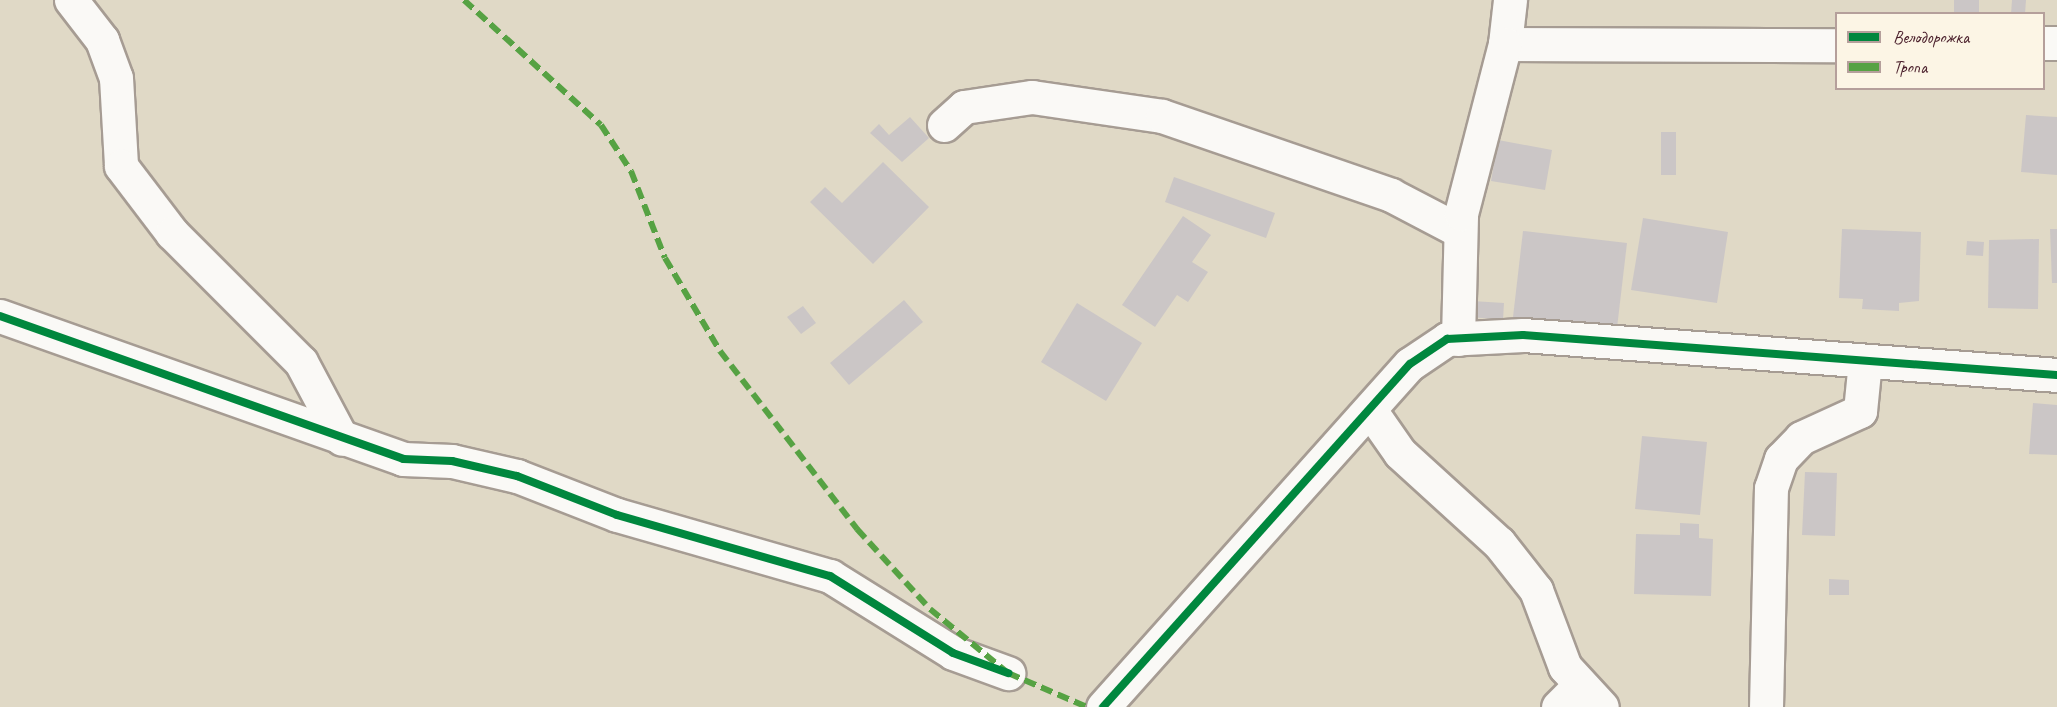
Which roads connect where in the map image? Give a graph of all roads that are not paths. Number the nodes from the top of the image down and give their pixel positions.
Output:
1 (71, 0) edge
2 (1510, 0) edge
3 (1505, 44) junction
4 (1835, 45) edge
5 (944, 125) dead end
6 (1460, 231) junction
7 (0, 316) edge
8 (1458, 339) junction
9 (1865, 361) junction
10 (2057, 375) edge
11 (1370, 410) junction
12 (342, 439) junction
13 (1008, 673) dead end
14 (1584, 701) edge
15 (1103, 707) edge
16 (1766, 707) edge

1 - 12 street
2 - 3 street
3 - 4 street
3 - 6 street
5 - 6 street
6 - 8 street
7 - 12 street
8 - 9 street
8 - 11 street
9 - 10 street
9 - 16 street
11 - 14 street
11 - 15 street
12 - 13 street

